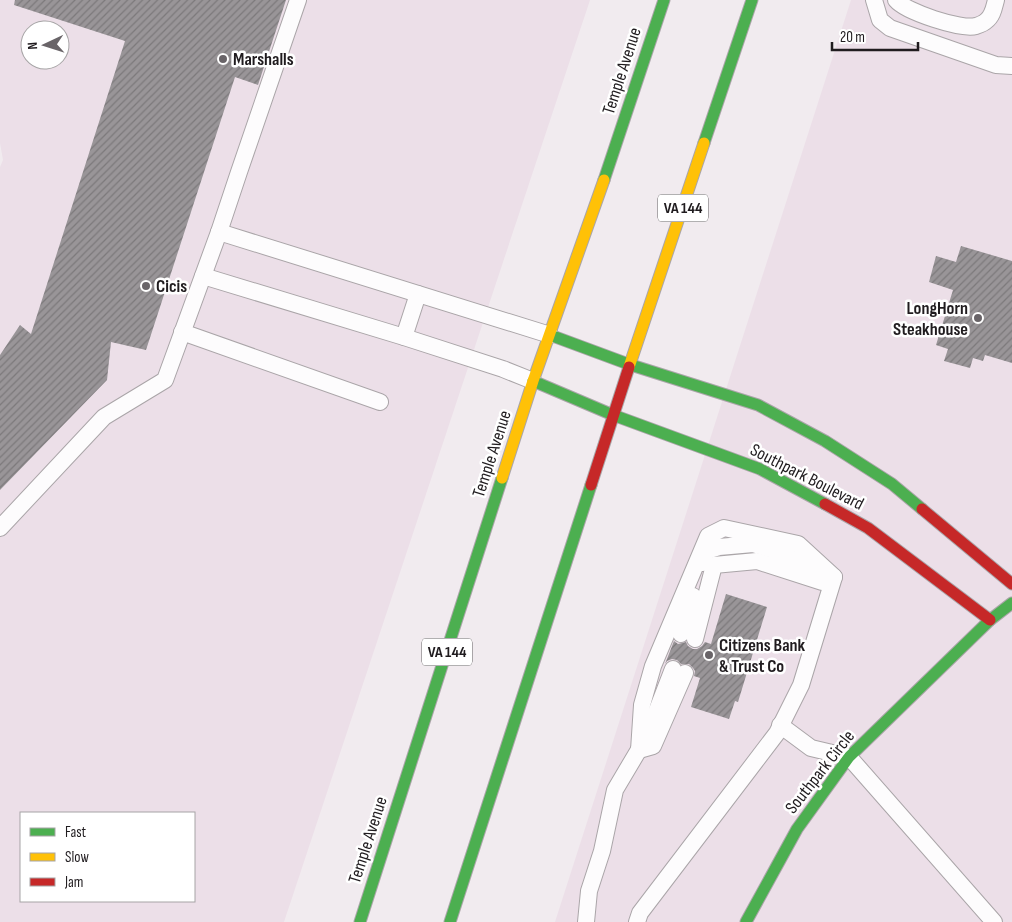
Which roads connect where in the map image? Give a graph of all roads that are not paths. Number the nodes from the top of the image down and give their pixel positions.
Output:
1 (298, 0) edge
2 (664, 0) edge
3 (752, 0) edge
4 (874, 0) edge
5 (896, 0) edge
6 (996, 0) edge
7 (1012, 66) edge
8 (219, 232) junction
9 (203, 276) junction
10 (418, 294) junction
11 (182, 332) junction
12 (550, 335) junction
13 (404, 337) junction
14 (630, 364) junction
15 (534, 381) junction
16 (380, 402) dead end
17 (613, 415) junction
18 (0, 528) edge
19 (833, 581) junction
20 (1012, 584) edge
21 (1012, 603) edge
22 (990, 620) junction
23 (688, 636) dead end
24 (679, 671) dead end
25 (780, 726) junction
26 (639, 750) junction
27 (849, 757) junction
28 (360, 922) edge
29 (450, 922) edge
30 (586, 922) edge
31 (637, 922) edge
32 (746, 922) edge
33 (994, 922) edge

1 - 8 lane
2 - 12 main road, Temple Avenue / VA 144
3 - 14 main road, VA 144
4 - 7 lane
5 - 6 lane
8 - 9 lane
8 - 10 lane
9 - 11 lane
9 - 13 lane
10 - 12 lane
10 - 13 lane
11 - 16 lane
11 - 18 lane
12 - 14 main road, Southpark Boulevard
12 - 15 main road, Temple Avenue / VA 144
13 - 15 lane
14 - 17 main road, VA 144
14 - 20 main road, Southpark Boulevard
15 - 17 main road, Southpark Boulevard
15 - 28 main road, Temple Avenue / VA 144
17 - 22 main road, Southpark Boulevard
17 - 29 main road, VA 144
19 - 23 lane
19 - 25 lane
19 - 26 lane
21 - 22 main road
22 - 27 main road, Southpark Circle
24 - 26 lane
25 - 27 lane
25 - 31 lane
26 - 30 lane
27 - 32 main road, Southpark Circle
27 - 33 lane

